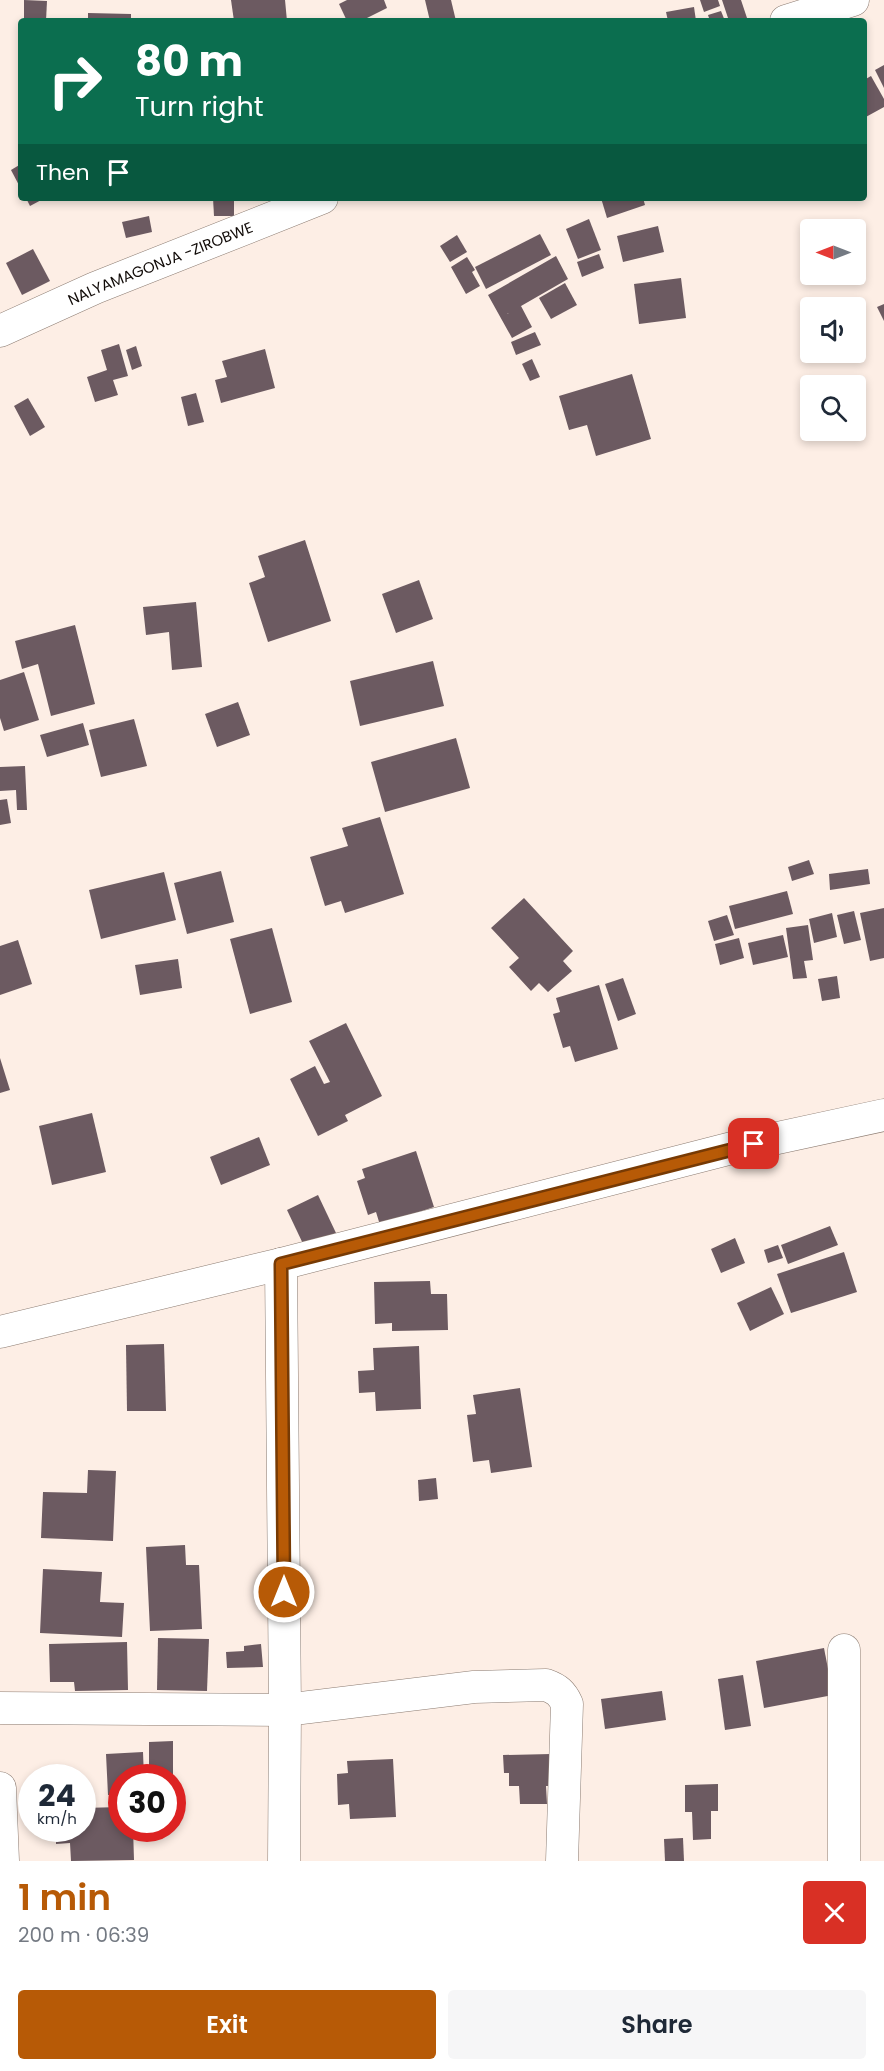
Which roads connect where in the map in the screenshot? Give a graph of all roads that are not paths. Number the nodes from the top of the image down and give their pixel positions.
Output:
1 (853, 0) edge
2 (796, 18) edge
3 (314, 201) edge
4 (0, 330) edge
5 (884, 1115) edge
6 (281, 1264) junction
7 (0, 1332) edge
8 (843, 1650) dead end
9 (0, 1708) edge
10 (285, 1710) junction
11 (0, 1788) edge
12 (3, 1861) edge
13 (284, 1861) edge
14 (562, 1861) edge
15 (843, 1861) edge

1 - 2 street
3 - 4 street, NALYAMAGONJA -ZIROBWE
5 - 6 street
6 - 7 street
6 - 10 street
8 - 15 street
9 - 10 street
10 - 13 street
10 - 14 street
11 - 12 street

